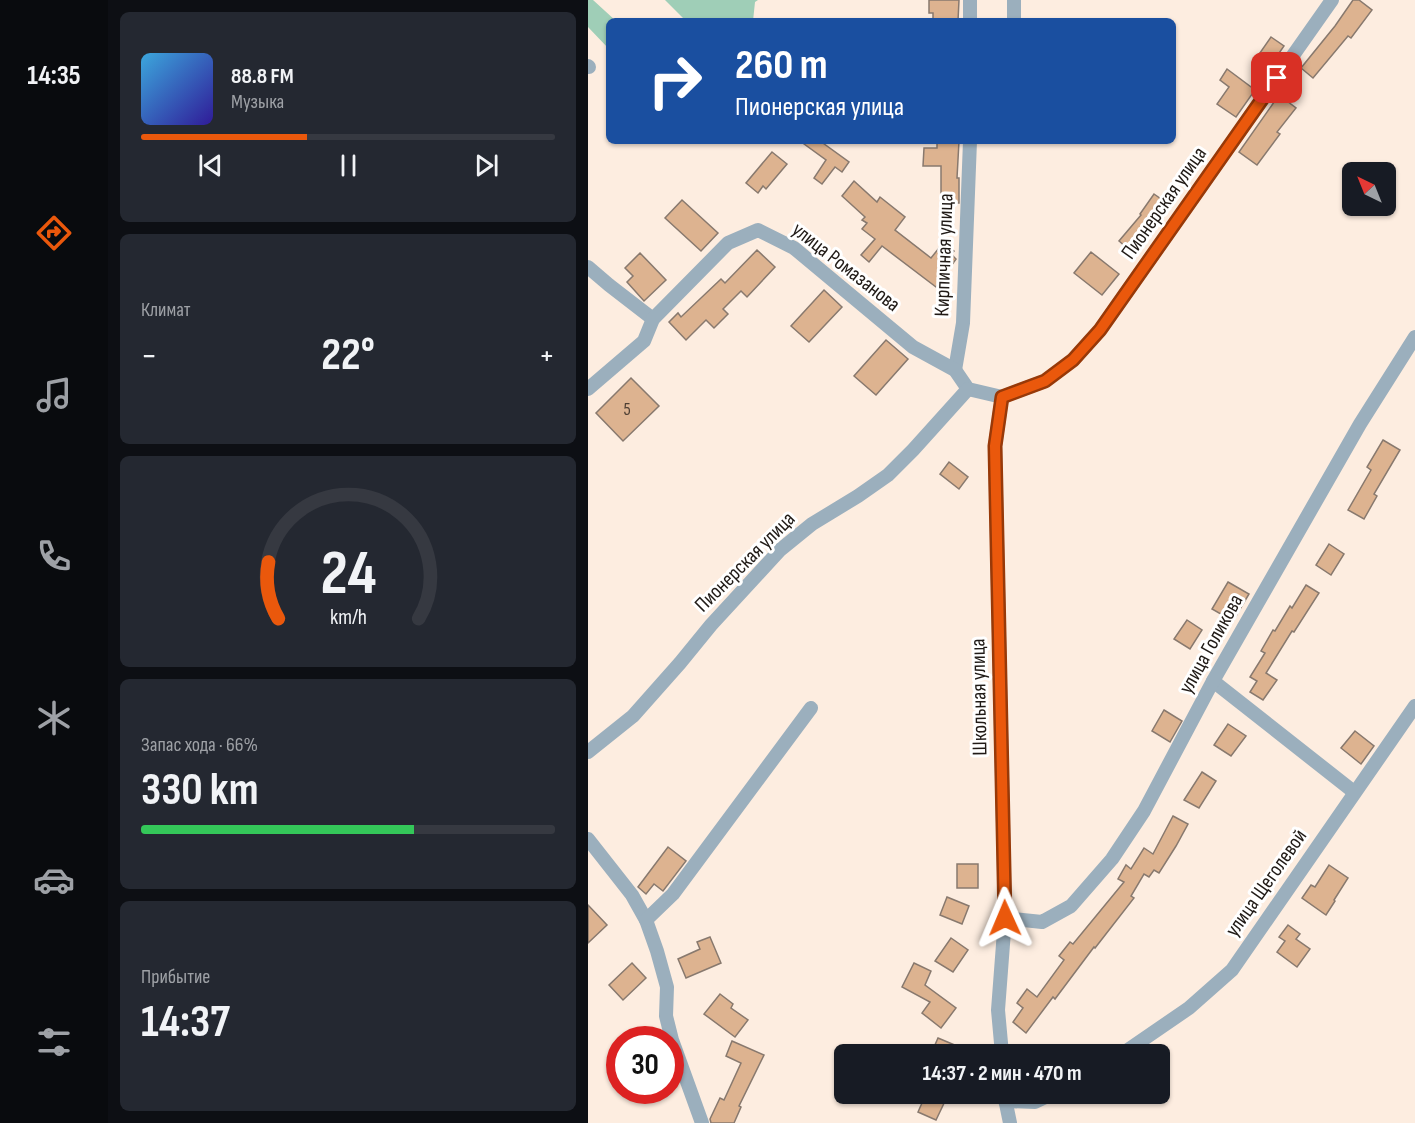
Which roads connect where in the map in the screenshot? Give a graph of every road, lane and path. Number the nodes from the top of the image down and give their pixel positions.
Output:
1 (970, 0) edge
2 (1014, 0) edge
3 (1332, 0) edge
4 (970, 18) edge
5 (1014, 18) edge
6 (970, 144) edge
7 (588, 267) edge
8 (653, 319) junction
9 (1415, 337) edge
10 (955, 370) junction
11 (588, 389) edge
12 (968, 389) junction
13 (1002, 397) junction
14 (1213, 681) junction
15 (1415, 706) edge
16 (812, 708) dead end
17 (588, 752) edge
18 (1354, 792) junction
19 (588, 839) edge
20 (1005, 918) junction
21 (646, 920) junction
22 (1001, 1044) edge
23 (1137, 1044) edge
24 (1006, 1104) edge
25 (702, 1123) edge
26 (1010, 1123) edge

1 - 4 street
2 - 5 street
3 - 13 street, Пионерская улица
6 - 10 street, Кирпичная улица
7 - 8 street
8 - 10 street, улица Ромазанова
8 - 11 street, улица Ромазанова
9 - 14 street, улица Голикова
10 - 12 street
12 - 13 street
12 - 17 street, Пионерская улица
13 - 20 street, Школьная улица
14 - 18 street
14 - 20 street, улица Голикова
15 - 18 street, улица Щеголевой
16 - 21 street
18 - 23 street, улица Щеголевой
19 - 21 street
20 - 22 street, Школьная улица
21 - 25 street
24 - 26 street

